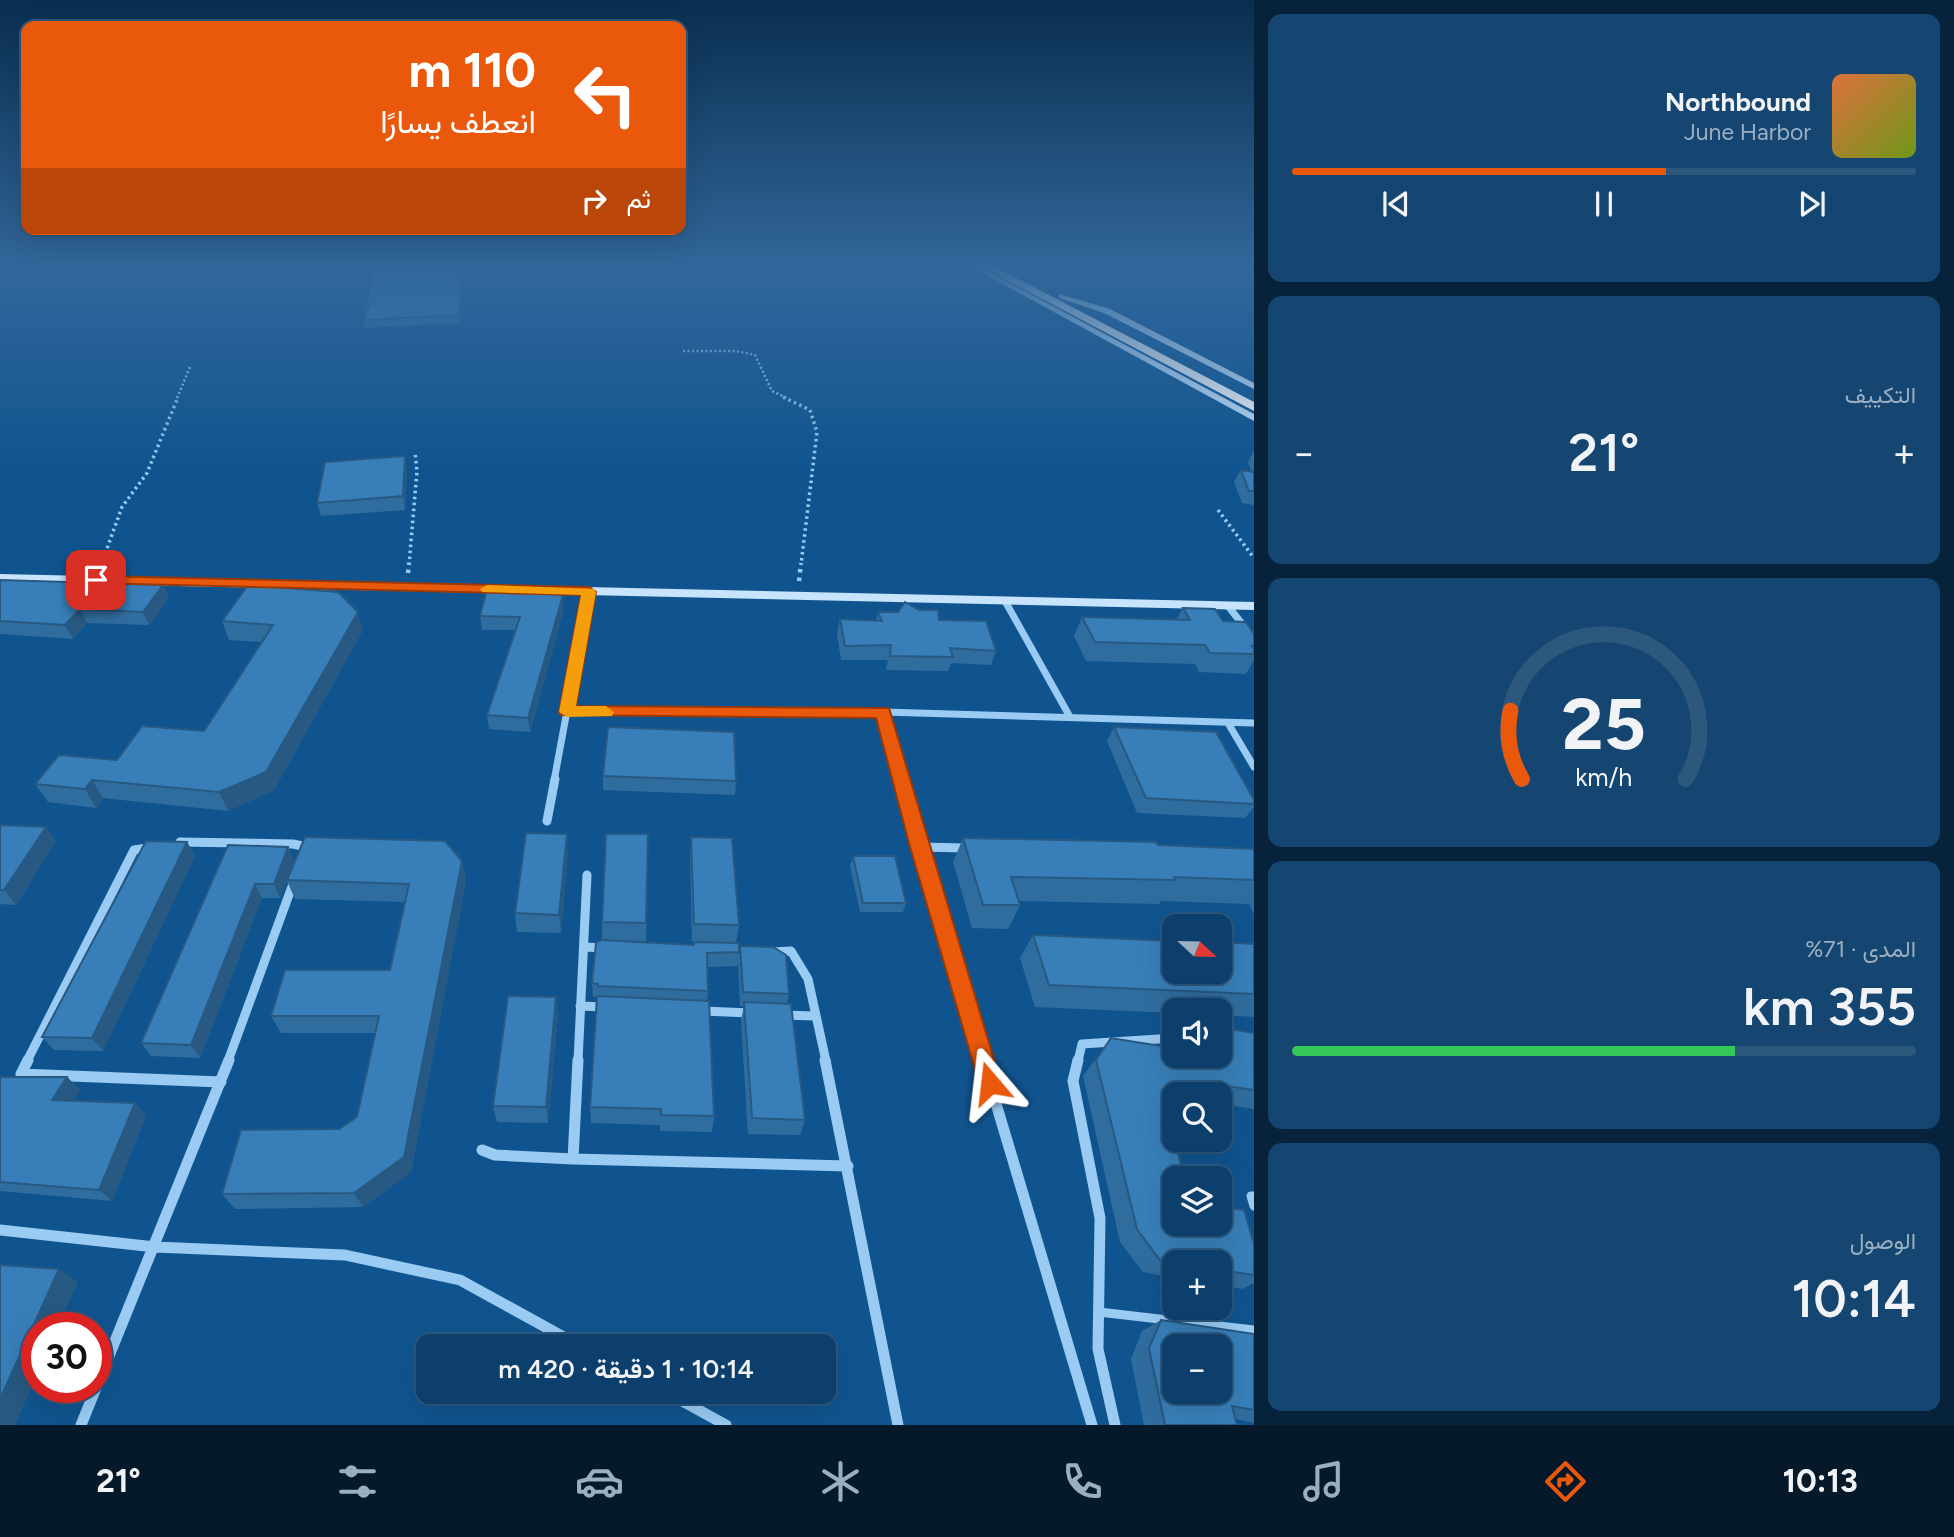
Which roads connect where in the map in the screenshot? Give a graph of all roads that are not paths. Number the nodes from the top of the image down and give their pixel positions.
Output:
1 (1101, 336) edge
2 (1117, 336) edge
3 (1138, 336) edge
4 (1155, 336) edge
5 (1254, 386) edge
6 (1254, 396) edge
7 (1254, 407) edge
8 (1254, 418) edge
9 (0, 578) edge
10 (589, 592) junction
11 (1005, 601) junction
12 (1228, 606) junction
13 (1254, 606) edge
14 (1254, 639) edge
15 (567, 712) junction
16 (883, 712) junction
17 (1070, 717) junction
18 (1228, 723) junction
19 (1254, 723) edge
20 (1254, 767) edge
21 (547, 821) dead end
22 (167, 844) edge
23 (156, 846) edge
24 (919, 847) junction
25 (975, 849) edge
26 (303, 858) edge
27 (299, 869) edge
28 (587, 875) dead end
29 (584, 947) junction
30 (611, 948) edge
31 (762, 952) edge
32 (580, 1006) junction
33 (621, 1008) edge
34 (690, 1011) edge
35 (759, 1014) edge
36 (773, 1014) edge
37 (814, 1016) junction
38 (1162, 1039) edge
39 (221, 1082) junction
40 (482, 1150) dead end
41 (573, 1159) junction
42 (849, 1166) junction
43 (1254, 1196) edge
44 (1254, 1206) edge
45 (0, 1230) edge
46 (155, 1247) junction
47 (1099, 1312) junction
48 (1254, 1330) edge
49 (558, 1334) edge
50 (688, 1404) edge
51 (81, 1425) edge
52 (726, 1425) edge
53 (898, 1425) edge
54 (1092, 1425) edge
55 (1115, 1425) edge

1 - 8 street
2 - 7 highway
3 - 6 highway
4 - 5 street
9 - 10 street
10 - 11 street
10 - 15 street
11 - 12 street
11 - 17 street
12 - 13 street
12 - 14 street
15 - 16 street
15 - 21 street
16 - 17 street
16 - 24 street
17 - 18 street
18 - 19 street
18 - 20 street
22 - 26 street
23 - 39 street
24 - 25 street
24 - 54 street
27 - 39 street
28 - 29 street
29 - 30 street
29 - 32 street
31 - 37 street
32 - 33 street
32 - 41 street
34 - 35 street
36 - 37 street
37 - 42 street
38 - 47 street
39 - 46 street
40 - 41 street
41 - 42 street
42 - 53 street
43 - 44 lane
45 - 46 street
46 - 49 street
46 - 51 street
47 - 48 lane
47 - 55 street
50 - 52 street

